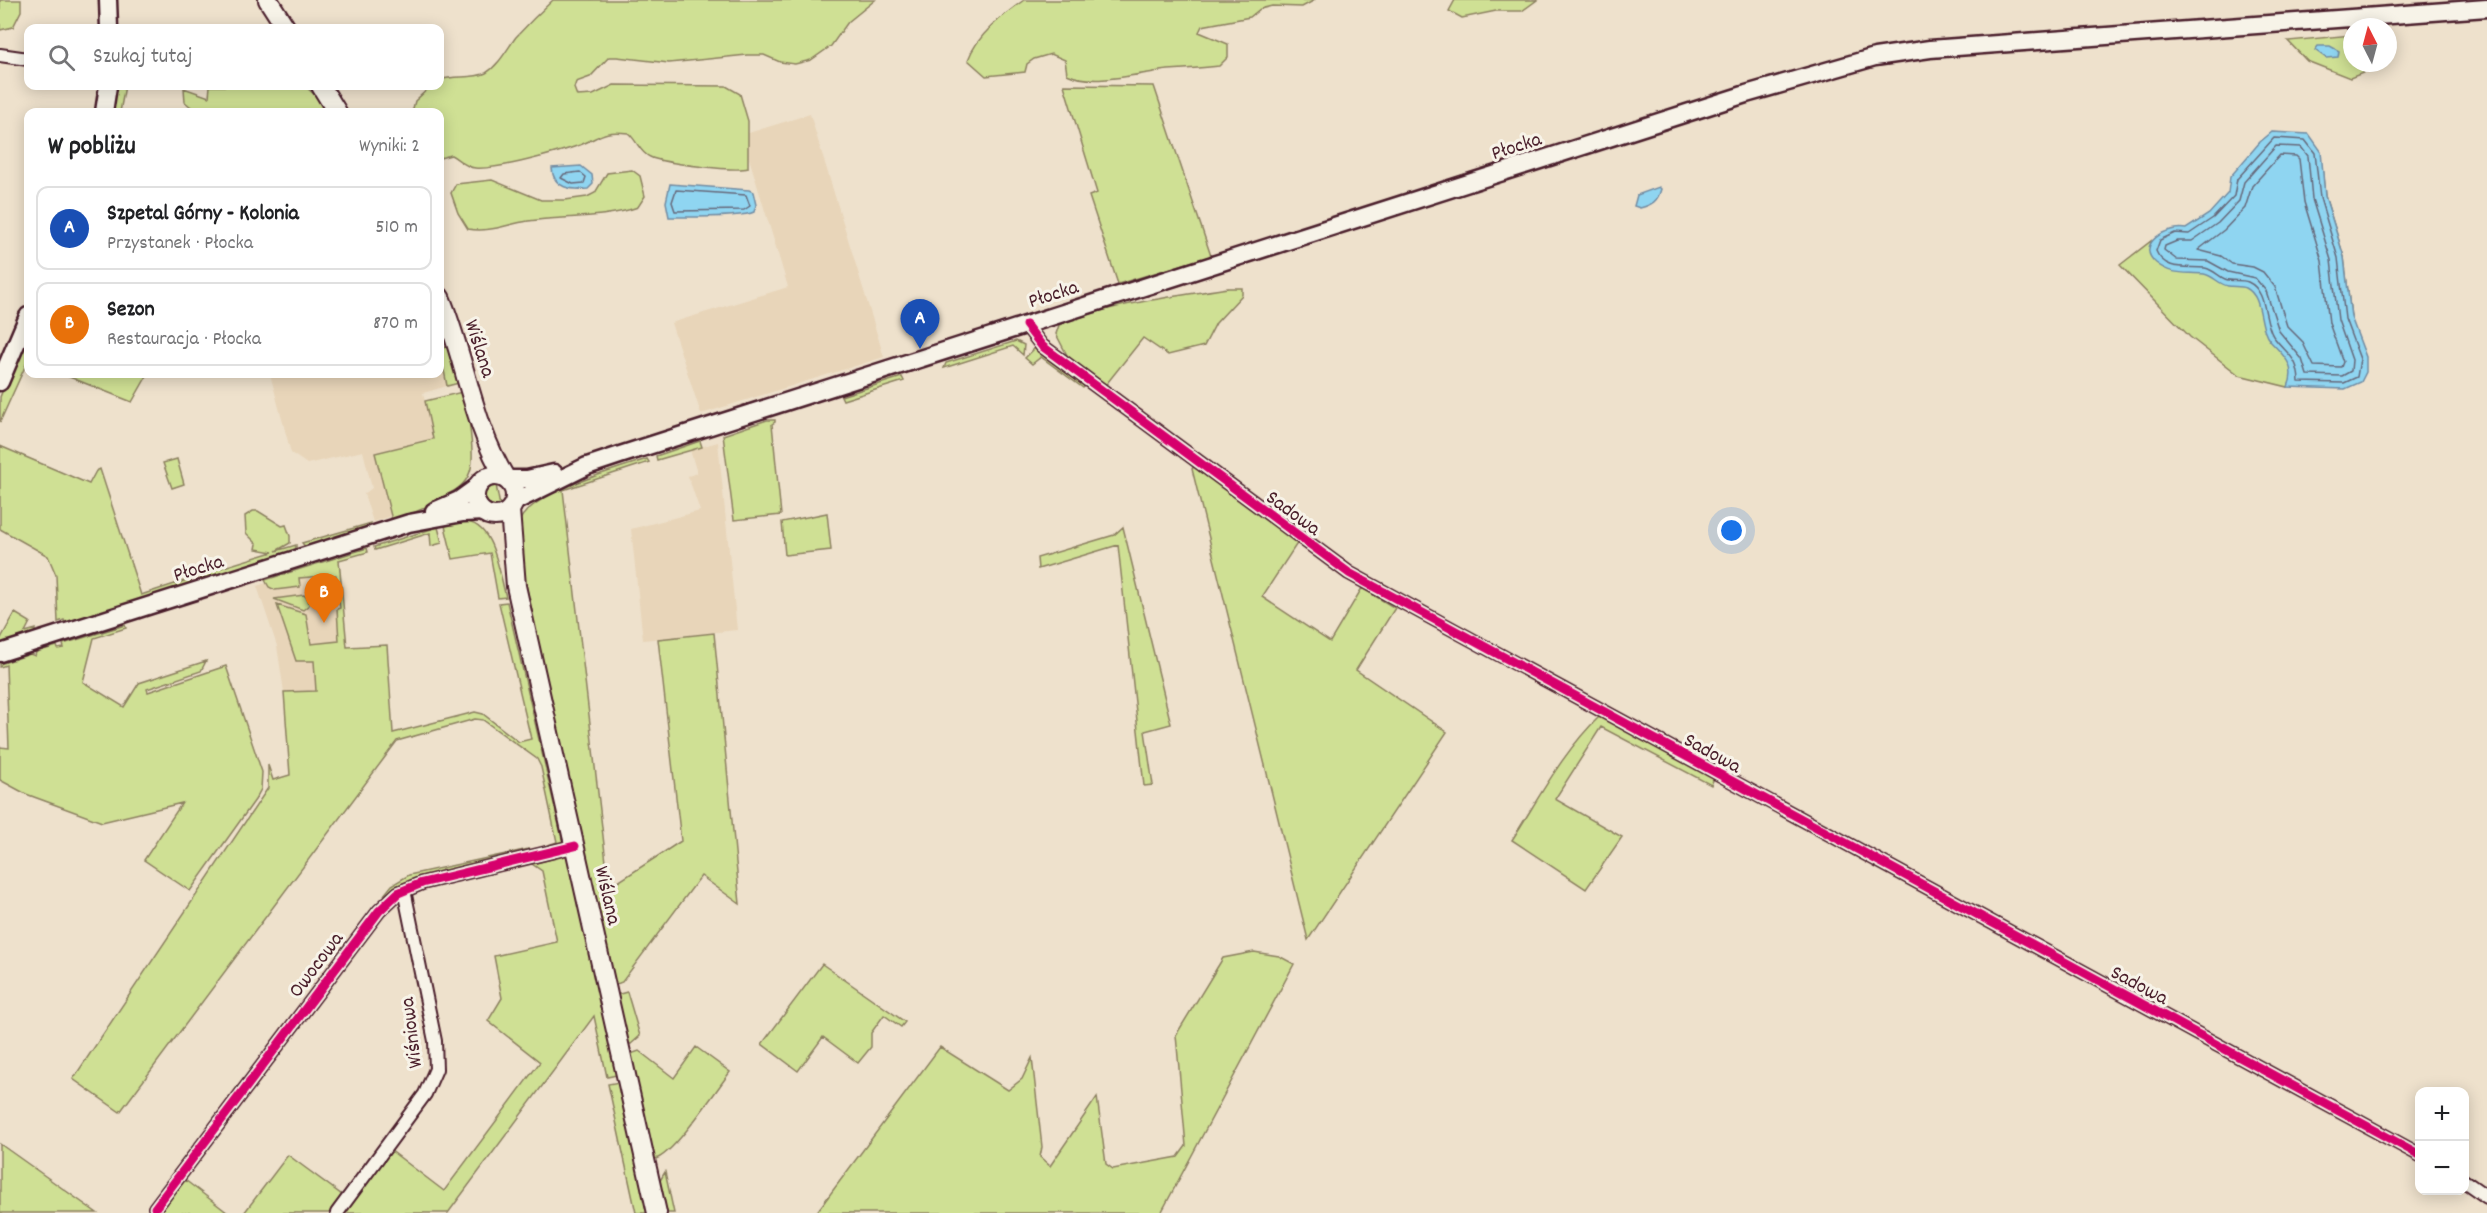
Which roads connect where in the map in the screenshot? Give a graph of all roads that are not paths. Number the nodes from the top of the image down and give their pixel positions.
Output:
1 (108, 0) edge
2 (268, 0) edge
3 (2487, 8) edge
4 (109, 24) edge
5 (283, 24) edge
6 (0, 55) edge
7 (24, 58) edge
8 (107, 90) edge
9 (323, 90) edge
10 (105, 108) edge
11 (335, 108) edge
12 (444, 308) edge
13 (24, 325) edge
14 (1026, 326) junction
15 (0, 382) edge
16 (478, 413) junction
17 (587, 466) junction
18 (506, 479) junction
19 (479, 484) junction
20 (512, 506) junction
21 (484, 512) junction
22 (409, 523) junction
23 (516, 586) junction
24 (0, 653) edge
25 (575, 846) junction
26 (404, 890) junction
27 (2415, 1152) edge
28 (2469, 1184) edge
29 (2487, 1197) edge
30 (155, 1208) dead end
31 (337, 1213) edge
32 (657, 1213) edge

1 - 4 main road
2 - 5 main road
3 - 14 main road, Płocka
6 - 7 street
8 - 10 main road
9 - 11 main road
12 - 16 main road, Wiślana
13 - 15 main road
14 - 17 main road, Płocka
14 - 27 street, Sadowa
16 - 18 main road, Wiślana
16 - 19 main road, Wiślana
17 - 18 main road, Płocka
17 - 20 main road, Płocka
18 - 19 main road
18 - 20 main road
19 - 21 main road
19 - 22 main road, Płocka
20 - 21 main road
20 - 23 main road, Wiślana
21 - 22 main road, Płocka
21 - 23 main road, Wiślana
22 - 24 main road, Płocka
23 - 25 main road, Wiślana
25 - 26 street, Owocowa
25 - 32 main road, Wiślana
26 - 30 street, Owocowa
26 - 31 street, Wiśniowa
28 - 29 street

